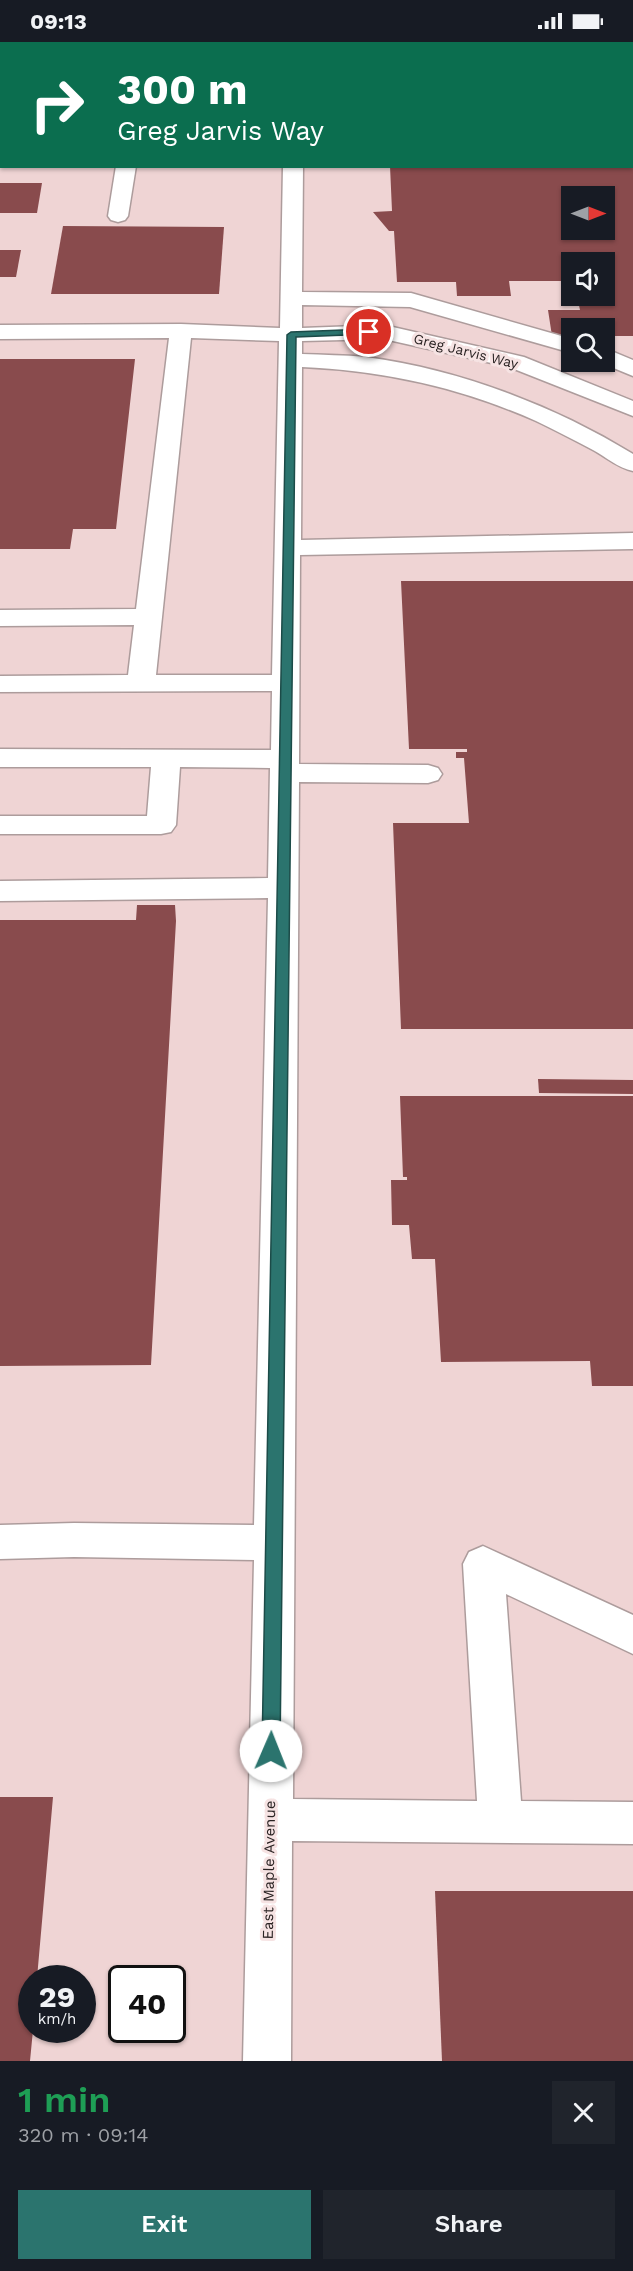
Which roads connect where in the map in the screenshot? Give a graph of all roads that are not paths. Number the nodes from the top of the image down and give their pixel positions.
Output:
1 (126, 168) edge
2 (293, 168) edge
3 (118, 216) dead end
4 (293, 298) junction
5 (181, 331) junction
6 (0, 332) edge
7 (561, 343) edge
8 (291, 347) junction
9 (615, 360) edge
10 (633, 369) edge
11 (633, 409) edge
12 (633, 464) edge
13 (633, 541) edge
14 (288, 548) junction
15 (150, 617) junction
16 (0, 618) edge
17 (141, 683) junction
18 (286, 683) junction
19 (0, 684) edge
20 (0, 758) edge
21 (166, 759) junction
22 (286, 766) junction
23 (428, 774) dead end
24 (0, 825) edge
25 (284, 888) junction
26 (0, 891) edge
27 (0, 1542) edge
28 (274, 1544) junction
29 (633, 1635) edge
30 (270, 1820) junction
31 (500, 1822) junction
32 (633, 1823) edge
33 (267, 2061) edge

1 - 3 street
2 - 4 street, East Maple Avenue
4 - 7 street
4 - 8 street, East Maple Avenue
5 - 6 street
5 - 8 street
5 - 15 street
8 - 11 street, Greg Jarvis Way
8 - 12 street
8 - 14 street, East Maple Avenue
9 - 10 street
13 - 14 street
14 - 18 street, East Maple Avenue
15 - 16 street
15 - 17 street
17 - 18 street
17 - 19 street
18 - 22 street, East Maple Avenue
20 - 21 street
21 - 22 street
21 - 24 street
22 - 23 street
22 - 25 street, East Maple Avenue
25 - 26 street
25 - 28 street, East Maple Avenue
27 - 28 street
28 - 30 street, East Maple Avenue
29 - 31 street
30 - 31 street
30 - 33 street, East Maple Avenue
31 - 32 street

